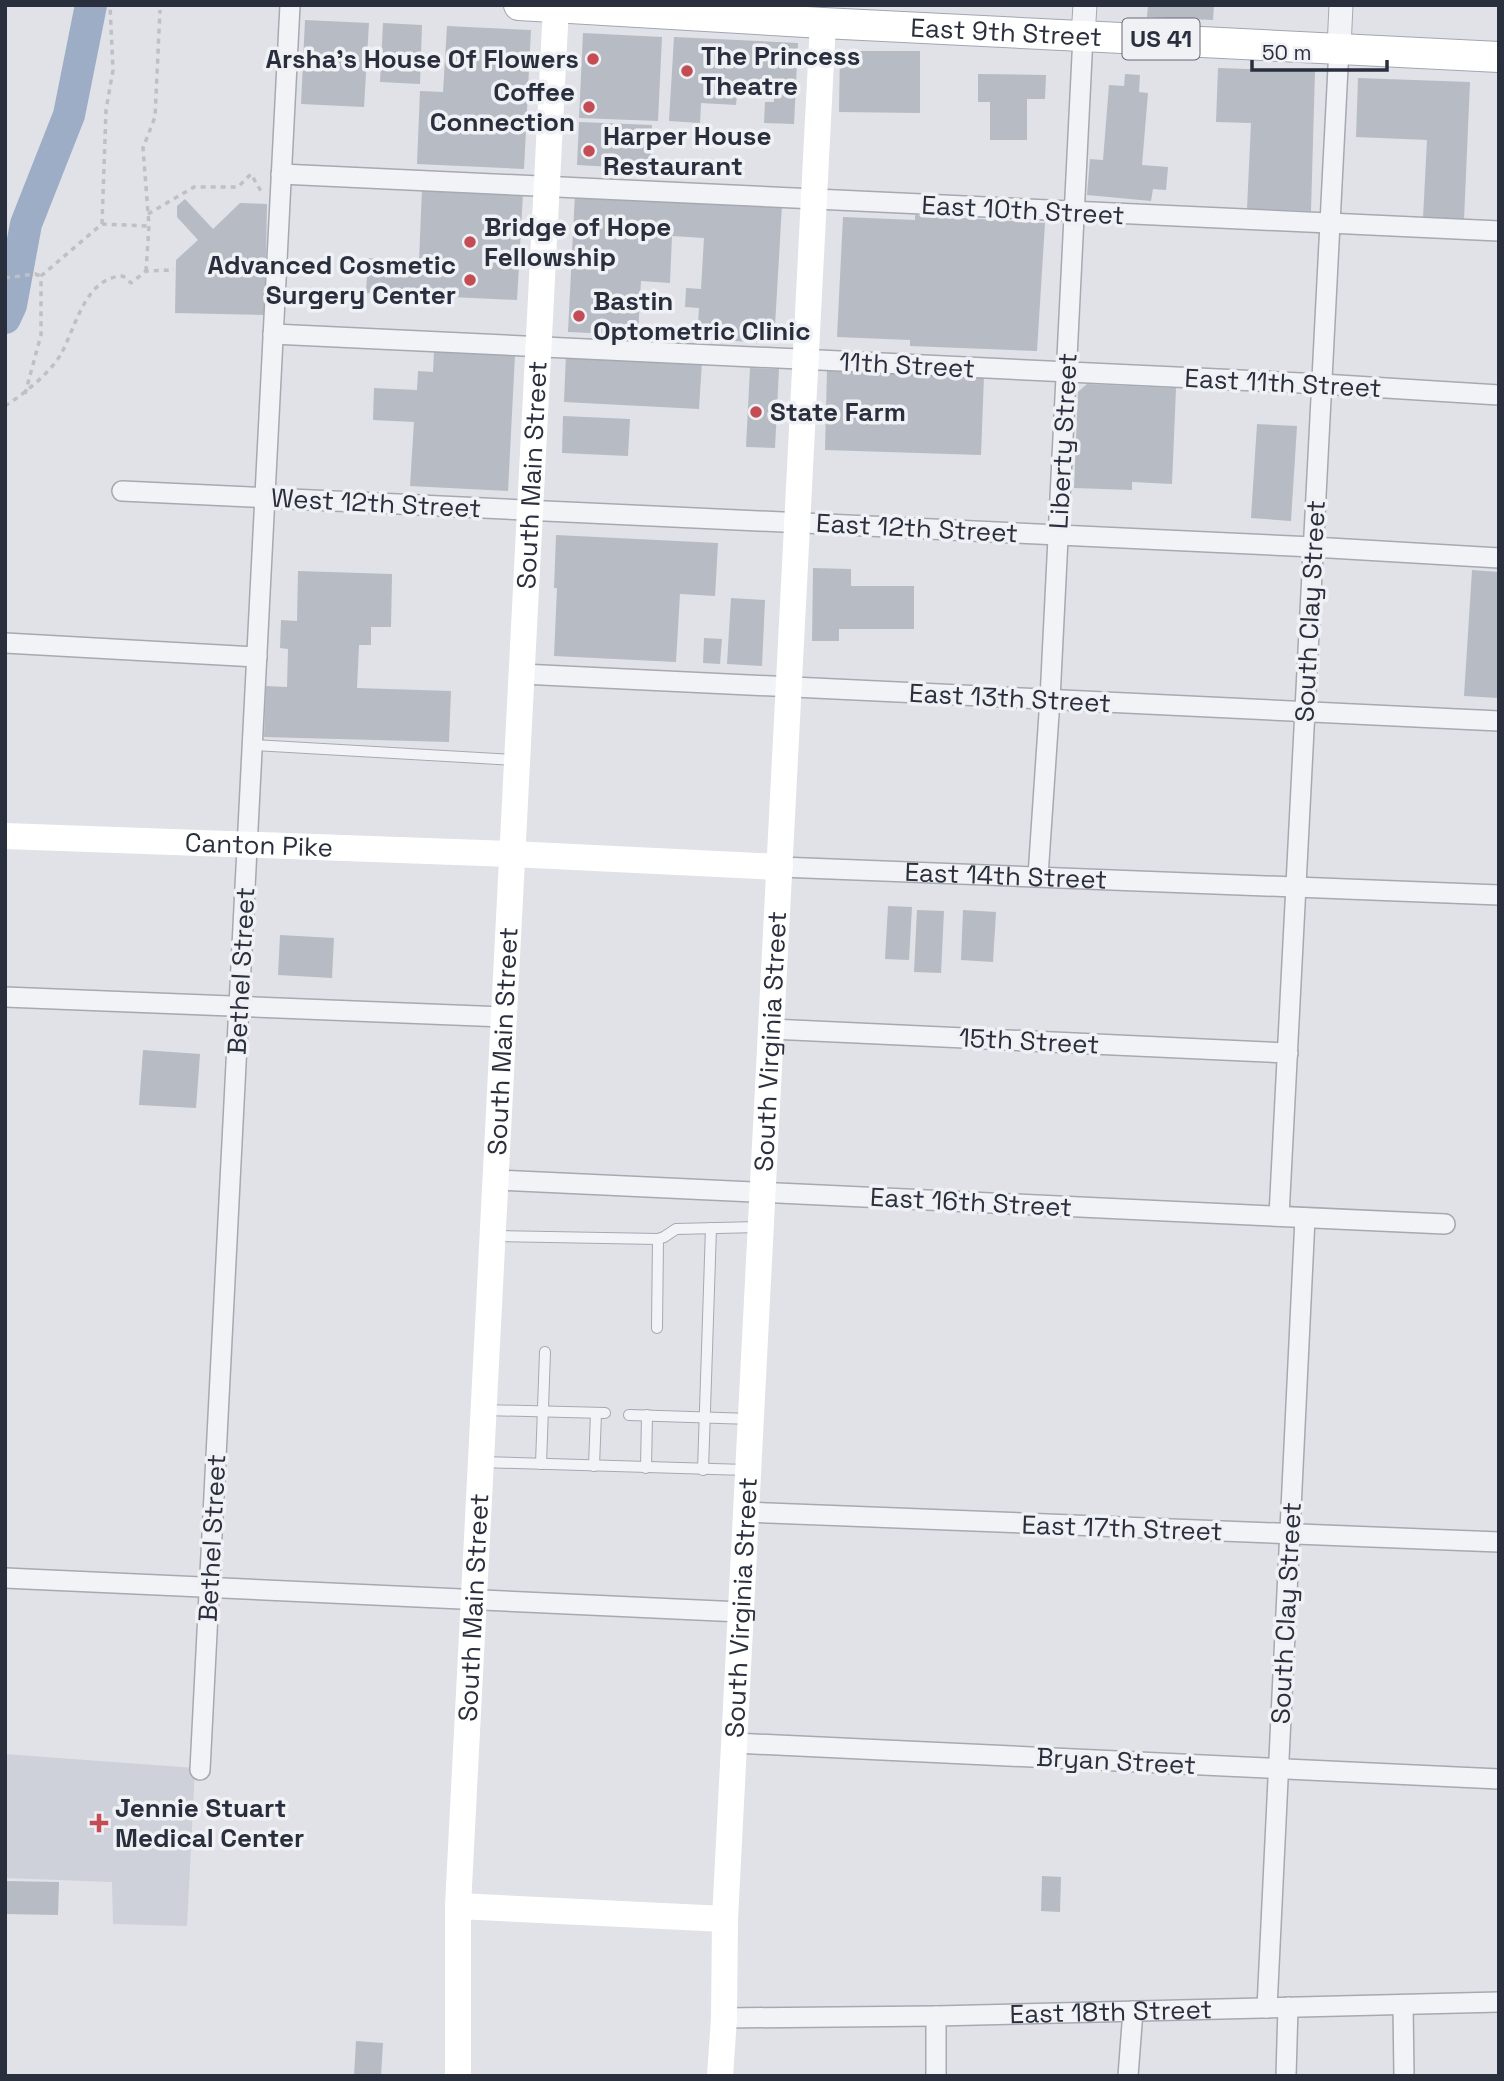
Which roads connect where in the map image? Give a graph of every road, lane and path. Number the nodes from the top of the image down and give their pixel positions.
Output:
1 (110, 5) edge
2 (290, 5) edge
3 (519, 5) edge
4 (1085, 5) edge
5 (1341, 5) edge
6 (556, 6) edge
7 (160, 10) dead end
8 (823, 14) edge
9 (1083, 36) junction
10 (1339, 48) junction
11 (1499, 57) edge
12 (281, 174) junction
13 (547, 187) junction
14 (263, 195) dead end
15 (814, 200) junction
16 (1074, 212) junction
17 (148, 214) junction
18 (102, 224) junction
19 (1330, 225) junction
20 (149, 226) junction
21 (1499, 231) edge
22 (174, 270) dead end
23 (146, 271) junction
24 (41, 276) junction
25 (5, 278) edge
26 (273, 334) junction
27 (538, 347) junction
28 (805, 360) junction
29 (1066, 373) junction
30 (1322, 384) junction
31 (25, 394) junction
32 (1499, 395) edge
33 (5, 406) edge
34 (122, 491) dead end
35 (265, 498) junction
36 (530, 510) junction
37 (797, 523) junction
38 (1058, 535) junction
39 (1313, 547) junction
40 (1499, 558) edge
41 (5, 643) edge
42 (257, 657) junction
43 (522, 674) junction
44 (789, 687) junction
45 (1050, 699) junction
46 (1305, 711) junction
47 (1499, 721) edge
48 (252, 745) junction
49 (517, 760) junction
50 (5, 836) edge
51 (247, 844) junction
52 (512, 854) junction
53 (780, 867) junction
54 (1038, 876) junction
55 (1296, 887) junction
56 (1499, 895) edge
57 (5, 997) edge
58 (239, 1006) junction
59 (504, 1017) junction
60 (771, 1029) junction
61 (1288, 1053) junction
62 (496, 1180) junction
63 (763, 1192) junction
64 (1279, 1216) junction
65 (1305, 1218) junction
66 (1446, 1224) dead end
67 (761, 1227) junction
68 (711, 1228) junction
69 (493, 1236) junction
70 (658, 1239) junction
71 (657, 1328) dead end
72 (545, 1352) dead end
73 (484, 1410) junction
74 (543, 1411) junction
75 (629, 1415) dead end
76 (647, 1415) junction
77 (705, 1417) junction
78 (751, 1419) junction
79 (481, 1462) junction
80 (541, 1464) junction
81 (594, 1466) junction
82 (646, 1468) junction
83 (702, 1470) junction
84 (748, 1470) junction
85 (746, 1512) junction
86 (1290, 1535) junction
87 (1499, 1542) edge
88 (5, 1578) edge
89 (209, 1587) junction
90 (474, 1600) junction
91 (741, 1612) junction
92 (734, 1743) junction
93 (1279, 1769) junction
94 (200, 1770) dead end
95 (1499, 1779) edge
96 (458, 1906) junction
97 (725, 1919) junction
98 (1499, 2003) edge
99 (1403, 2005) junction
100 (1288, 2007) junction
101 (1267, 2008) junction
102 (1133, 2011) junction
103 (936, 2016) junction
104 (724, 2018) junction
105 (458, 2076) edge
106 (720, 2076) edge
107 (936, 2076) edge
108 (1128, 2076) edge
109 (1286, 2076) edge
110 (1404, 2076) edge

1 - 18 path
2 - 12 street, Bethel Street
3 - 6 main road, East 9th Street
4 - 9 street, Liberty Street
5 - 10 street, South Clay Street
6 - 8 main road, East 9th Street / US 41
6 - 13 main road, South Main Street
7 - 17 path
8 - 9 main road, East 9th Street / US 41
8 - 15 main road, South Virginia Street
9 - 10 main road, East 9th Street / US 41
9 - 16 street, Liberty Street
10 - 11 main road, East 9th Street / US 41
10 - 19 street, South Clay Street
12 - 13 street, East 10th Street
12 - 26 street, Bethel Street
13 - 15 street, East 10th Street
13 - 27 main road, South Main Street
14 - 17 path
15 - 16 street, East 10th Street
15 - 28 main road, South Virginia Street
16 - 19 street, East 10th Street
16 - 29 street, Liberty Street
17 - 20 path
18 - 20 path
18 - 24 path
19 - 21 street, East 10th Street
19 - 30 street, South Clay Street
20 - 23 path
22 - 23 path
23 - 31 path
24 - 25 path
24 - 31 path
26 - 27 street, 11th Street
26 - 35 street, Bethel Street
27 - 28 street, 11th Street
27 - 36 main road, South Main Street
28 - 29 street, 11th Street
28 - 37 main road, South Virginia Street
29 - 30 street, East 11th Street
29 - 38 street, Liberty Street
30 - 32 street, East 11th Street
30 - 39 street, South Clay Street
31 - 33 path
34 - 35 street, West 12th Street
35 - 36 street, West 12th Street
35 - 42 street, Bethel Street
36 - 37 street, West 12th Street
36 - 43 main road, South Main Street
37 - 38 street, East 12th Street
37 - 44 main road, South Virginia Street
38 - 39 street, East 12th Street
38 - 45 street, Liberty Street
39 - 40 street, East 12th Street
39 - 46 street, South Clay Street
41 - 42 street
42 - 48 street, Bethel Street
43 - 44 street, East 13th Street
43 - 49 main road, South Main Street
44 - 45 street, East 13th Street
44 - 53 main road, South Virginia Street
45 - 46 street, East 13th Street
45 - 54 street, Liberty Street
46 - 47 street, East 13th Street
46 - 55 street, South Clay Street
48 - 49 lane
48 - 51 street, Bethel Street
49 - 52 main road, South Main Street
50 - 51 main road, Canton Pike
51 - 52 main road, Canton Pike
51 - 58 street, Bethel Street
52 - 53 main road, East 14th Street
52 - 59 main road, South Main Street
53 - 54 street, East 14th Street
53 - 60 main road, South Virginia Street
54 - 55 street, East 14th Street
55 - 56 street, East 14th Street
55 - 61 street, South Clay Street
57 - 58 street
58 - 59 street
58 - 89 street, Bethel Street
59 - 62 main road, South Main Street
60 - 61 street, 15th Street
60 - 63 main road, South Virginia Street
61 - 64 street, South Clay Street
62 - 63 street, East 16th Street
62 - 69 main road, South Main Street
63 - 64 street, East 16th Street
63 - 67 main road, South Virginia Street
64 - 65 street, East 16th Street
65 - 66 street, East 16th Street
65 - 86 street, South Clay Street
67 - 68 lane
67 - 78 main road, South Virginia Street
68 - 70 lane
68 - 77 lane
69 - 70 lane
69 - 73 main road, South Main Street
70 - 71 lane
72 - 74 lane
73 - 74 lane
73 - 79 main road, South Main Street
74 - 80 lane
74 - 81 lane
75 - 76 lane
76 - 77 lane
76 - 82 lane
77 - 78 lane
77 - 83 lane
78 - 84 main road, South Virginia Street
79 - 80 lane
79 - 90 main road, South Main Street
80 - 81 lane
81 - 82 lane
82 - 83 lane
83 - 84 lane
84 - 85 main road, South Virginia Street
85 - 86 street, East 17th Street
85 - 91 main road, South Virginia Street
86 - 87 street, East 17th Street
86 - 93 street, South Clay Street
88 - 89 street
89 - 90 street
89 - 94 street, Bethel Street
90 - 91 street
90 - 96 main road, South Main Street
91 - 92 main road, South Virginia Street
92 - 93 street, Bryan Street
92 - 97 main road, South Virginia Street
93 - 95 street, Bryan Street
93 - 101 street, South Clay Street
96 - 97 main road
96 - 105 main road, South Main Street
97 - 104 main road, South Virginia Street
98 - 99 street, East 18th Street
99 - 100 street, East 18th Street
99 - 110 street
100 - 101 street, East 18th Street
100 - 109 street
101 - 102 street, East 18th Street
102 - 103 street, East 18th Street
102 - 108 street
103 - 104 street, East 18th Street
103 - 107 street
104 - 106 main road, South Virginia Street

